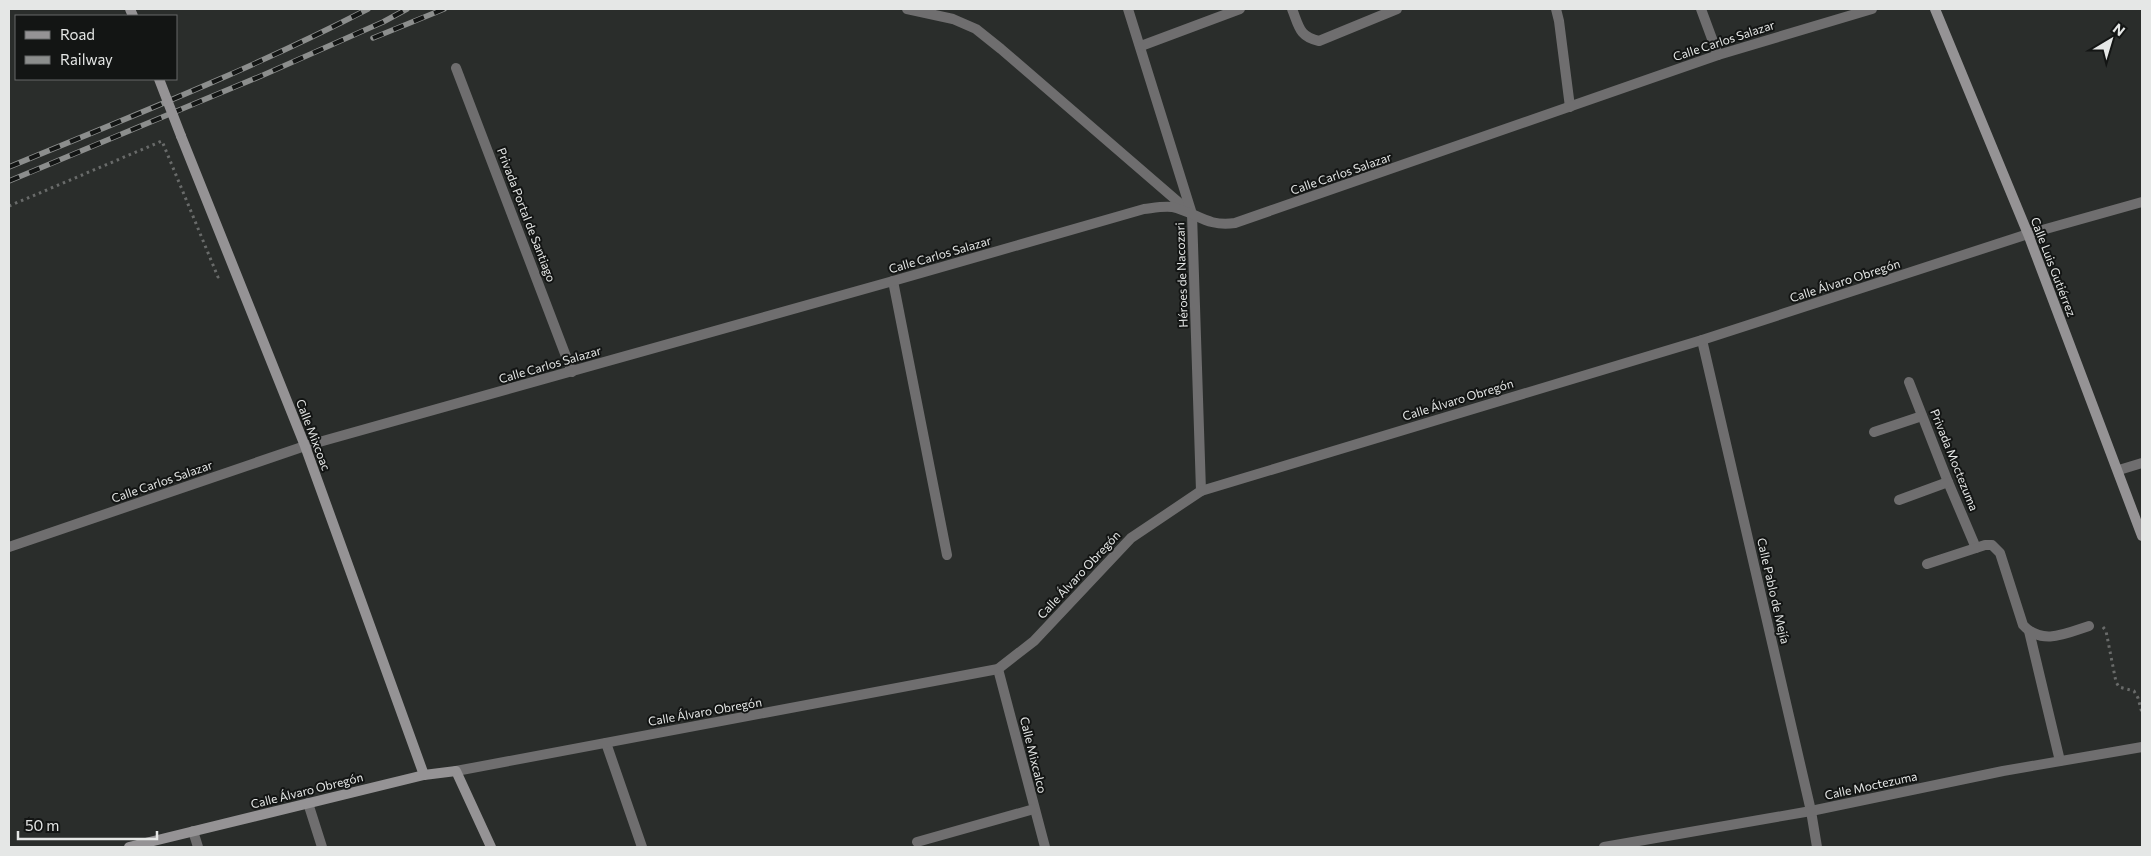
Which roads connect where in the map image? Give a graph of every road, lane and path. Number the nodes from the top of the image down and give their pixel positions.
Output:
1 (907, 9) edge
2 (1128, 9) edge
3 (1240, 9) edge
4 (1292, 9) edge
5 (1397, 9) edge
6 (1556, 9) edge
7 (1701, 9) edge
8 (1872, 9) edge
9 (1934, 9) edge
10 (1141, 46) junction
11 (1718, 55) junction
12 (456, 68) dead end
13 (159, 80) edge
14 (1570, 107) junction
15 (2142, 202) edge
16 (9, 206) edge
17 (1192, 214) junction
18 (2028, 234) junction
19 (234, 269) junction
20 (893, 282) junction
21 (1702, 340) junction
22 (572, 372) junction
23 (1909, 382) dead end
24 (1922, 416) junction
25 (1874, 432) dead end
26 (305, 446) junction
27 (2142, 462) edge
28 (2119, 470) junction
29 (1948, 482) junction
30 (1201, 491) junction
31 (1899, 500) dead end
32 (2142, 536) edge
33 (1981, 546) junction
34 (9, 547) edge
35 (947, 555) dead end
36 (1927, 564) dead end
37 (2089, 626) joint
38 (2029, 631) junction
39 (998, 669) junction
40 (2142, 713) edge
41 (606, 744) junction
42 (2142, 747) edge
43 (2060, 761) junction
44 (456, 771) junction
45 (424, 775) junction
46 (308, 803) junction
47 (1034, 808) junction
48 (1811, 811) junction
49 (193, 831) junction
50 (917, 842) dead end
51 (129, 847) edge
52 (198, 847) edge
53 (322, 847) edge
54 (491, 847) edge
55 (642, 847) edge
56 (1045, 847) edge
57 (1604, 847) edge
58 (1817, 847) edge

1 - 17 street
2 - 10 street, Héroes de Nacozari
3 - 10 street
4 - 5 street
6 - 14 street
7 - 11 street
8 - 11 street, Calle Carlos Salazar
9 - 18 street, Calle Luis Gutiérrez
10 - 17 street, Héroes de Nacozari
11 - 14 street, Calle Carlos Salazar
12 - 22 street, Privada Portal de Santiago
13 - 19 street, Calle Mixcoac, bridge
14 - 17 street, Calle Carlos Salazar
15 - 18 street, Calle Álvaro Obregón
16 - 19 path
17 - 20 street, Calle Carlos Salazar
17 - 30 street, Héroes de Nacozari
18 - 21 street, Calle Álvaro Obregón
18 - 28 street, Calle Luis Gutiérrez
19 - 26 street, Calle Mixcoac
20 - 22 street, Calle Carlos Salazar
20 - 35 street
21 - 30 street, Calle Álvaro Obregón
21 - 48 street, Calle Pablo de Mejía
22 - 26 street, Calle Carlos Salazar
23 - 24 street, Privada Moctezuma
24 - 25 street
24 - 29 street, Privada Moctezuma
26 - 34 street, Calle Carlos Salazar
26 - 45 street, Calle Mixcoac
27 - 28 street
28 - 32 street, Calle Luis Gutiérrez
29 - 31 street
29 - 33 street, Privada Moctezuma
30 - 39 street, Calle Álvaro Obregón
33 - 36 street
33 - 38 street, Privada Moctezuma
37 - 38 street
37 - 40 path
38 - 43 street, Privada Moctezuma
39 - 41 street, Calle Álvaro Obregón
39 - 47 street, Calle Mixcalco
41 - 44 street, Calle Álvaro Obregón
41 - 55 street
42 - 43 street, Calle Moctezuma
43 - 48 street, Calle Moctezuma
44 - 45 street, Calle Álvaro Obregón
44 - 54 street
45 - 46 street, Calle Álvaro Obregón
46 - 49 street, Calle Álvaro Obregón
46 - 53 street
47 - 50 street
47 - 56 street, Calle Mixcalco
48 - 57 street, Calle Moctezuma
48 - 58 street, Calle Pablo de Mejía
49 - 51 street, Calle Álvaro Obregón
49 - 52 street

